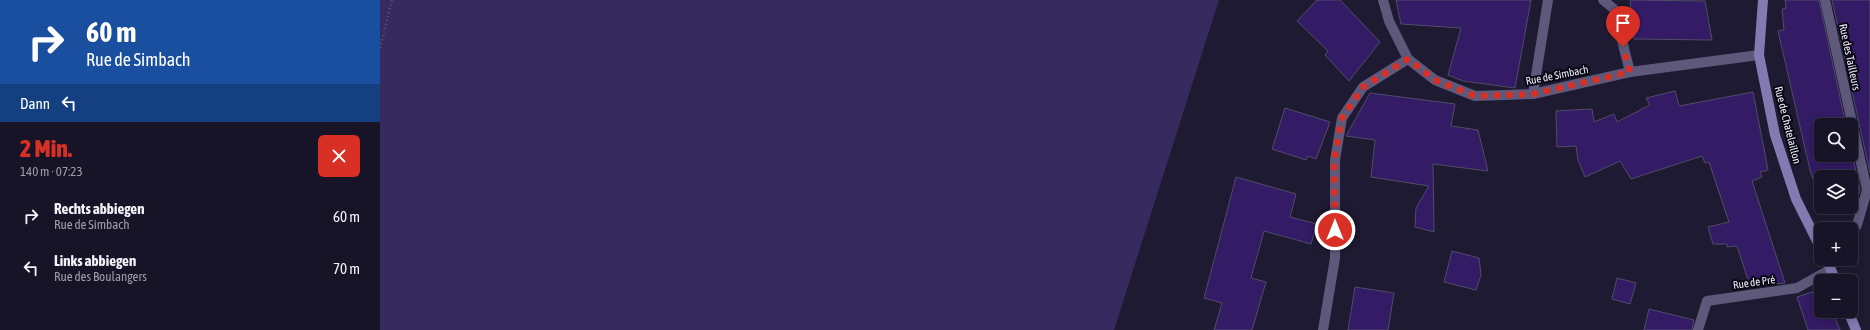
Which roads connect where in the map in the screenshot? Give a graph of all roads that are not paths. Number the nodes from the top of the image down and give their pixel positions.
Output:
1 (1383, 0) edge
2 (1548, 0) edge
3 (1602, 0) edge
4 (1763, 0) edge
5 (1825, 0) edge
6 (1759, 55) junction
7 (1408, 59) junction
8 (1630, 72) junction
9 (1533, 94) junction
10 (1869, 188) edge
11 (1858, 222) edge
12 (1814, 235) edge
13 (1830, 266) edge
14 (1831, 269) junction
15 (1833, 274) edge
16 (1851, 318) edge
17 (1323, 330) edge
18 (1698, 330) edge
19 (1856, 330) edge

1 - 7 street, Rue de Simbach
2 - 9 street
3 - 8 street
4 - 6 main road, Rue de Chatelaillon
5 - 10 street, Rue des Tailleurs
6 - 8 street, Rue de Simbach
6 - 12 main road, Rue de Chatelaillon
7 - 9 street, Rue de Simbach
7 - 17 street
8 - 9 street, Rue de Simbach
10 - 11 street
13 - 14 main road
14 - 15 main road
14 - 18 street, Rue de Pré
16 - 19 main road

